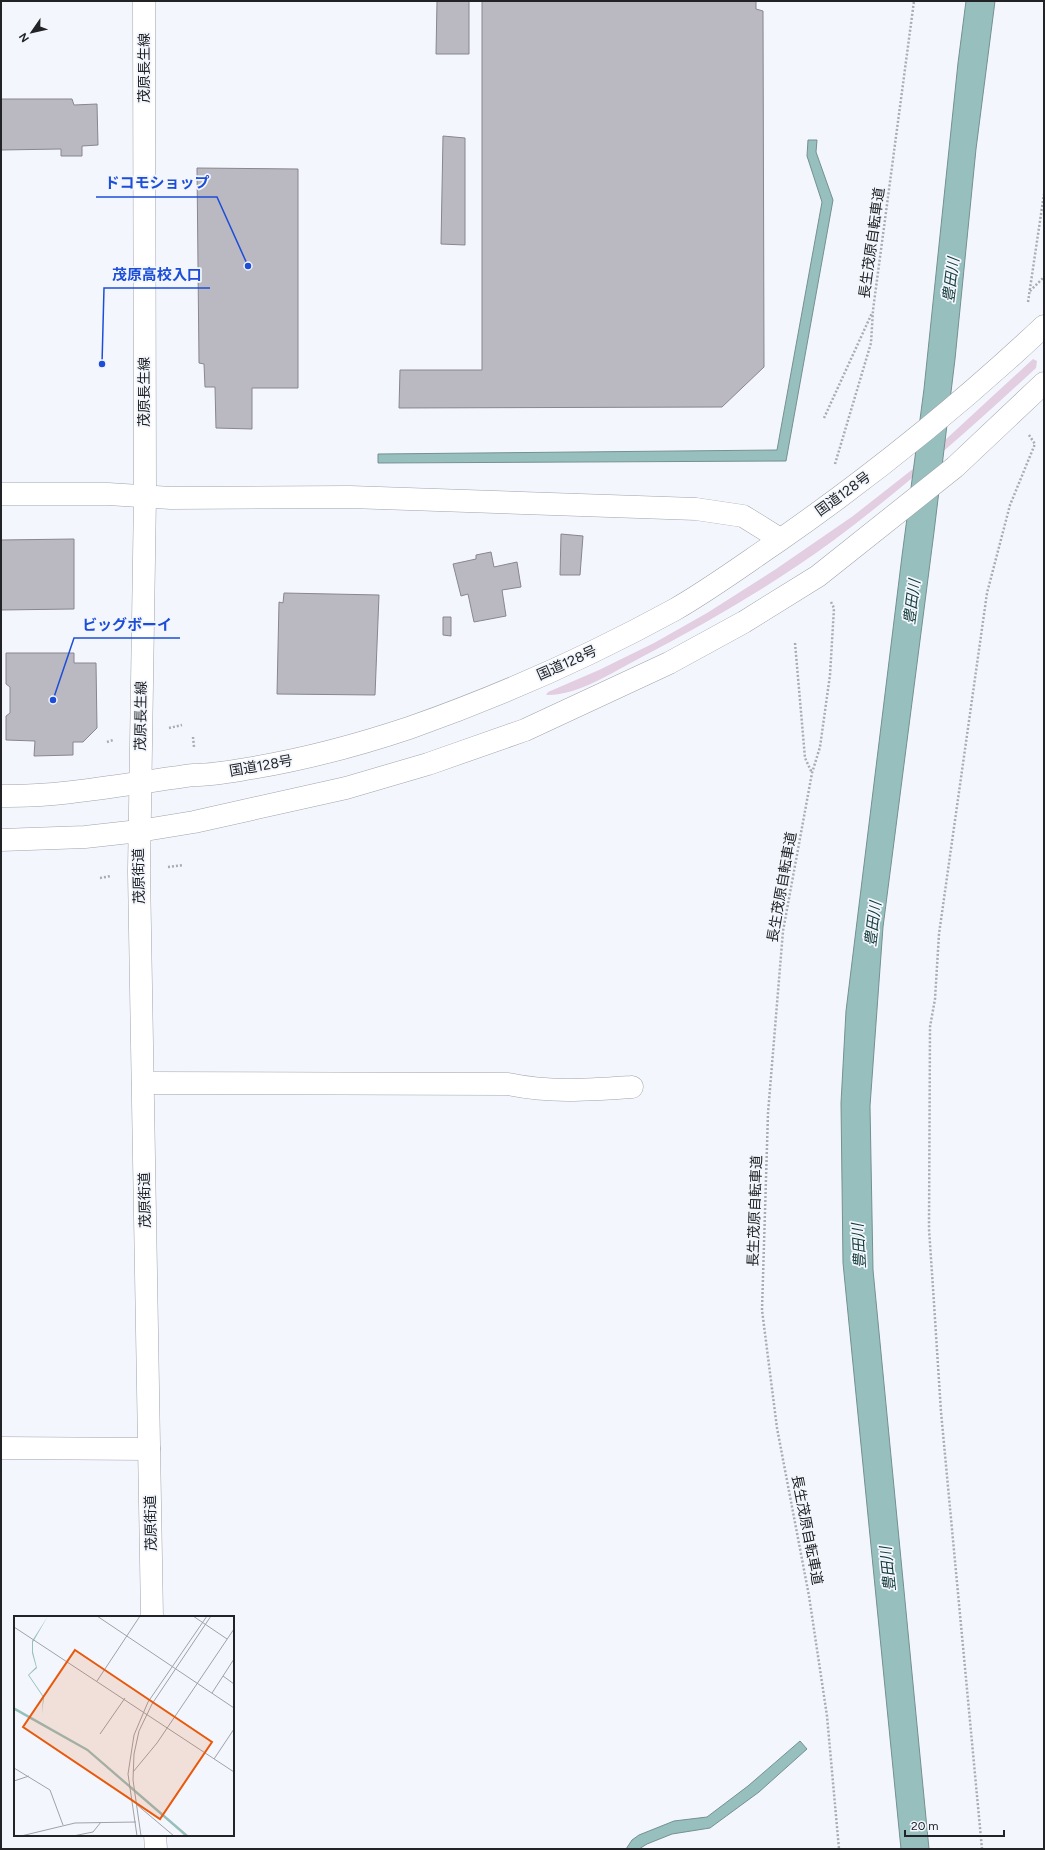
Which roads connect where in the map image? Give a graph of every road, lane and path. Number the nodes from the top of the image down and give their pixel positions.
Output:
1 (144, 1) edge
2 (914, 1) edge
3 (1044, 194) edge
4 (1044, 277) edge
5 (1030, 291) junction
6 (1027, 308) dead end
7 (873, 310) junction
8 (1044, 326) edge
9 (1044, 383) edge
10 (824, 418) dead end
11 (1028, 433) dead end
12 (834, 468) dead end
13 (1, 494) edge
14 (144, 496) junction
15 (780, 539) junction
16 (824, 571) junction
17 (795, 644) dead end
18 (812, 773) junction
19 (140, 782) junction
20 (1, 796) edge
21 (138, 831) junction
22 (1, 840) edge
23 (143, 1083) junction
24 (632, 1088) dead end
25 (1, 1448) edge
26 (150, 1449) junction
27 (152, 1616) edge
28 (155, 1836) edge
29 (156, 1849) edge
30 (839, 1849) edge
31 (982, 1849) edge

1 - 14 main road, 茂原長生線
2 - 7 path, 長生茂原自転車道
3 - 5 path
4 - 5 path
5 - 6 path
7 - 10 path
7 - 12 path, 長生茂原自転車道
8 - 15 main road, 国道128号
9 - 16 main road
11 - 31 path
13 - 14 main road
14 - 15 main road
14 - 19 main road, 茂原長生線
15 - 19 main road, 国道128号
16 - 18 path, 長生茂原自転車道
16 - 21 main road
17 - 18 path
18 - 30 path, 長生茂原自転車道
19 - 20 main road, 国道128号
19 - 21 main road, 茂原街道
21 - 22 main road
21 - 23 main road, 茂原街道
23 - 24 main road
23 - 26 main road, 茂原街道
25 - 26 main road
26 - 27 main road, 茂原街道
28 - 29 main road

